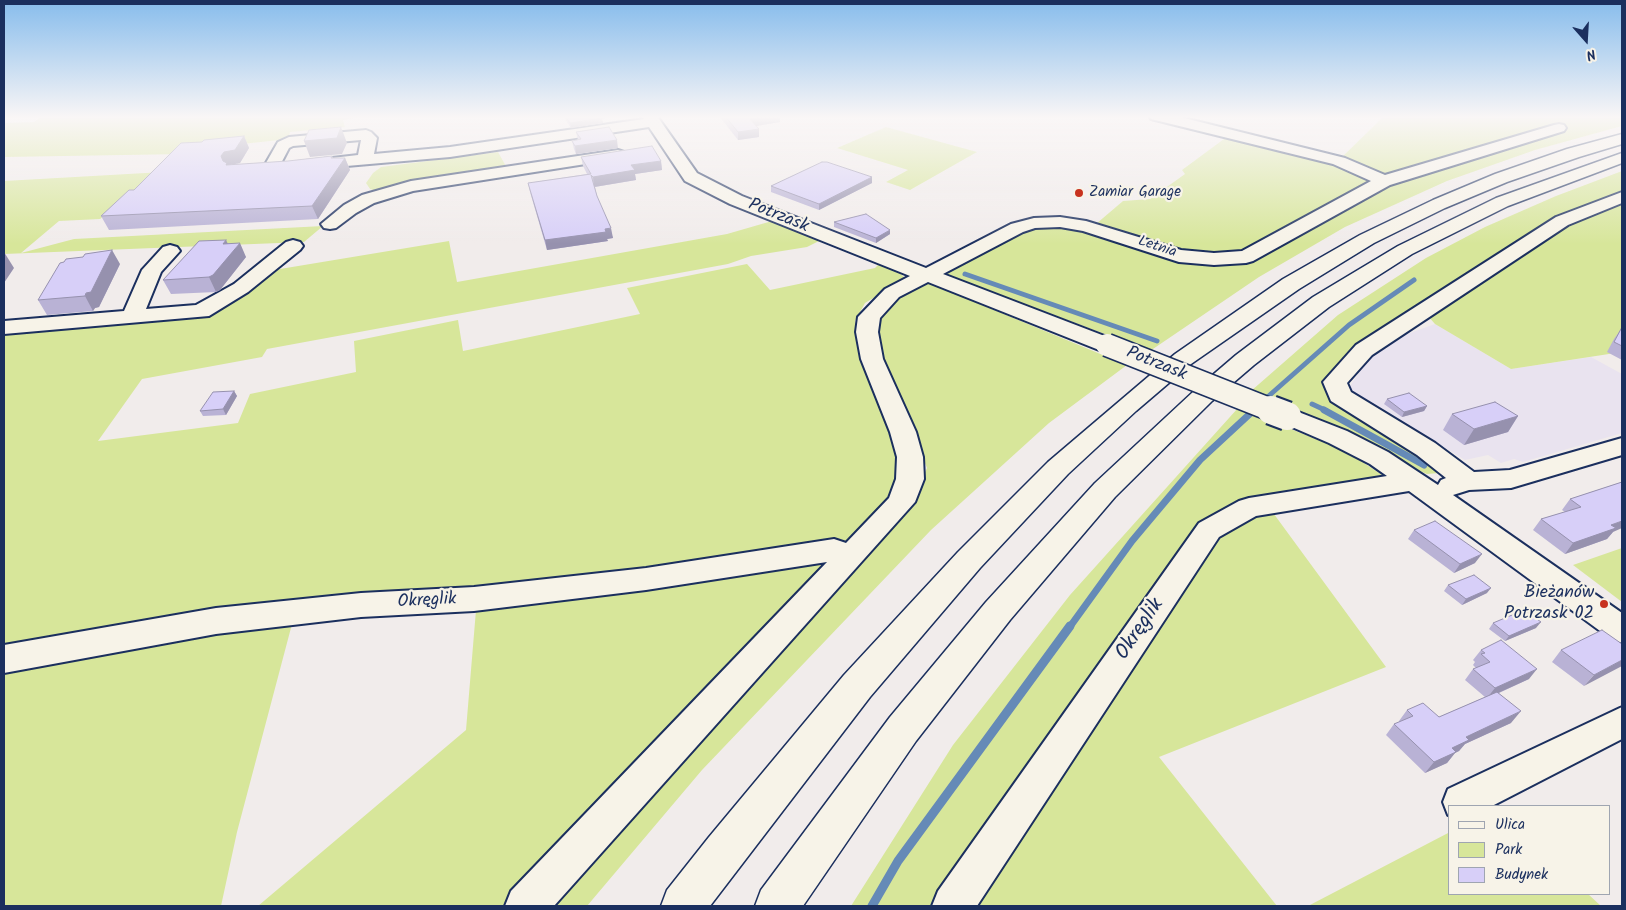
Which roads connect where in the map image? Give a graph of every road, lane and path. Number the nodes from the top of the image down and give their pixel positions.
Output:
1 (277, 158) edge
2 (381, 158) edge
3 (588, 158) edge
4 (677, 158) edge
5 (1329, 158) edge
6 (1454, 158) edge
7 (1557, 158) edge
8 (1621, 158) edge
9 (365, 160) joint
10 (271, 168) junction
11 (254, 169) edge
12 (1384, 181) junction
13 (1622, 198) edge
14 (330, 224) dead end
15 (293, 246) dead end
16 (170, 251) dead end
17 (924, 275) junction
18 (132, 316) junction
19 (4, 328) edge
20 (1622, 446) edge
21 (1468, 481) junction
22 (1423, 487) junction
23 (851, 556) junction
24 (1622, 630) edge
25 (4, 659) edge
26 (1622, 722) edge
27 (1462, 802) dead end
28 (526, 906) edge
29 (683, 906) edge
30 (777, 906) edge
31 (953, 906) edge

1 - 10 street
2 - 9 street
3 - 14 street
4 - 17 street, Potrzask
5 - 12 street
6 - 12 street, Letnia
7 - 29 highway
8 - 30 highway
9 - 10 street
10 - 11 street
12 - 17 street, Letnia
13 - 21 street
15 - 18 street
16 - 18 street
17 - 22 street, Potrzask, bridge
17 - 23 street
18 - 19 street
20 - 21 street, Okręglik
21 - 22 street, Okręglik
22 - 24 street, Potrzask
22 - 31 street, Okręglik
23 - 25 street, Okręglik
23 - 28 street
26 - 27 street

